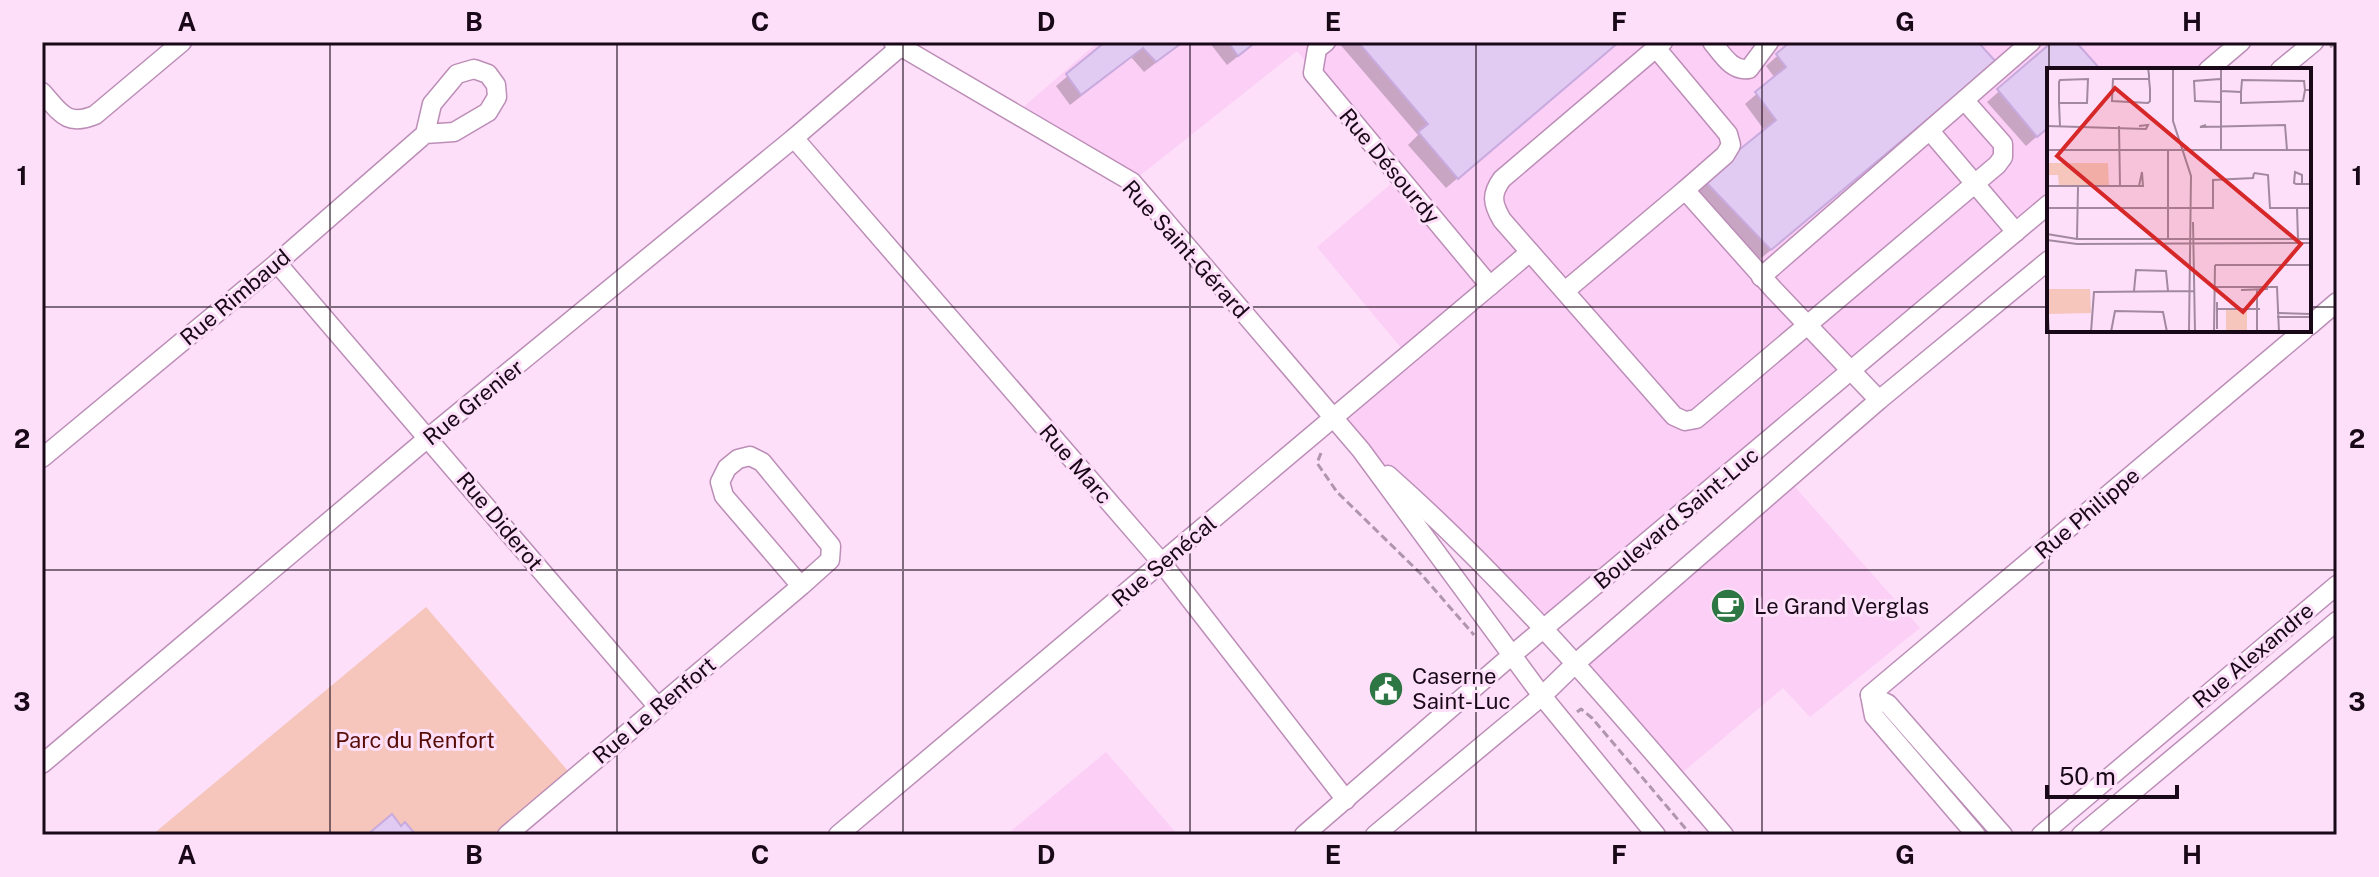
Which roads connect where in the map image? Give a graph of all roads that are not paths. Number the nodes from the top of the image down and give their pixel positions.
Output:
1 (182, 42) edge
2 (1326, 42) edge
3 (1712, 42) edge
4 (1769, 42) edge
5 (2031, 42) edge
6 (2241, 42) edge
7 (2314, 42) edge
8 (900, 44) edge
9 (1659, 45) edge
10 (2210, 68) edge
11 (2282, 68) edge
12 (42, 92) edge
13 (1965, 101) junction
14 (1930, 131) junction
15 (425, 134) dead end
16 (794, 138) junction
17 (1974, 184) junction
18 (1685, 190) junction
19 (2047, 206) edge
20 (2016, 232) junction
21 (1530, 252) junction
22 (2047, 262) edge
23 (277, 263) junction
24 (1761, 277) junction
25 (1490, 286) junction
26 (1565, 291) junction
27 (2337, 302) edge
28 (2311, 324) edge
29 (1807, 326) junction
30 (2302, 332) edge
31 (1851, 370) junction
32 (1879, 400) junction
33 (1334, 417) junction
34 (429, 437) junction
35 (1361, 450) junction
36 (42, 458) edge
37 (1162, 563) junction
38 (2337, 585) edge
39 (801, 586) junction
40 (2322, 597) junction
41 (2337, 619) edge
42 (1544, 629) junction
43 (1512, 655) junction
44 (1576, 663) junction
45 (1870, 695) junction
46 (1542, 696) junction
47 (658, 707) junction
48 (2170, 725) junction
49 (2188, 746) junction
50 (42, 764) edge
51 (1346, 800) junction
52 (507, 835) edge
53 (838, 835) edge
54 (1304, 835) edge
55 (1375, 835) edge
56 (1656, 835) edge
57 (1724, 835) edge
58 (1976, 835) edge
59 (2003, 835) edge
60 (2041, 835) edge
61 (2081, 835) edge

1 - 12 street
2 - 25 street, Rue Désourdy
3 - 4 street
5 - 13 street
6 - 10 street
7 - 11 street
8 - 16 street, Rue Grenier
8 - 33 street, Rue Saint-Gérard
9 - 18 street
9 - 21 street
13 - 14 street
13 - 17 street
14 - 17 street
14 - 24 street
15 - 23 street, Rue Rimbaud
16 - 34 street, Rue Grenier
16 - 37 street, Rue Marc
17 - 20 street
17 - 29 street
18 - 24 street
18 - 26 street
19 - 20 street, Boulevard Saint-Luc
20 - 31 street, Boulevard Saint-Luc
21 - 25 street, Rue Senécal
21 - 26 street
22 - 32 street, Boulevard Saint-Luc
23 - 34 street, Rue Diderot
23 - 36 street, Rue Rimbaud
24 - 29 street
25 - 33 street, Rue Senécal
26 - 29 street
27 - 28 street
29 - 31 street
30 - 45 street, Rue Philippe
31 - 32 street
31 - 42 street, Boulevard Saint-Luc
32 - 44 street, Boulevard Saint-Luc
33 - 35 street, Rue Saint-Gérard
33 - 37 street, Rue Senécal
34 - 47 street, Rue Diderot
34 - 50 street, Rue Grenier
35 - 42 street, Rue Saint-Gérard
35 - 43 street, Rue Saint-Gérard
37 - 51 street, Rue Marc
37 - 53 street, Rue Senécal
38 - 40 street, Rue Alexandre
39 - 39 street, Rue Le Renfort
39 - 47 street, Rue Le Renfort
40 - 41 street
40 - 48 street, Rue Alexandre
41 - 49 street, Rue Alexandre
42 - 43 street, Boulevard Saint-Luc
42 - 44 street, Rue Saint-Gérard
43 - 46 street, Rue Saint-Gérard
43 - 51 street, Boulevard Saint-Luc
44 - 46 street, Boulevard Saint-Luc
44 - 57 street, Rue Saint-Gérard
45 - 58 street
45 - 59 street
46 - 55 street, Boulevard Saint-Luc
46 - 56 street, Rue Saint-Gérard
47 - 52 street, Rue Le Renfort
48 - 49 street
48 - 60 street, Rue Alexandre
49 - 61 street, Rue Alexandre
51 - 54 street, Boulevard Saint-Luc

